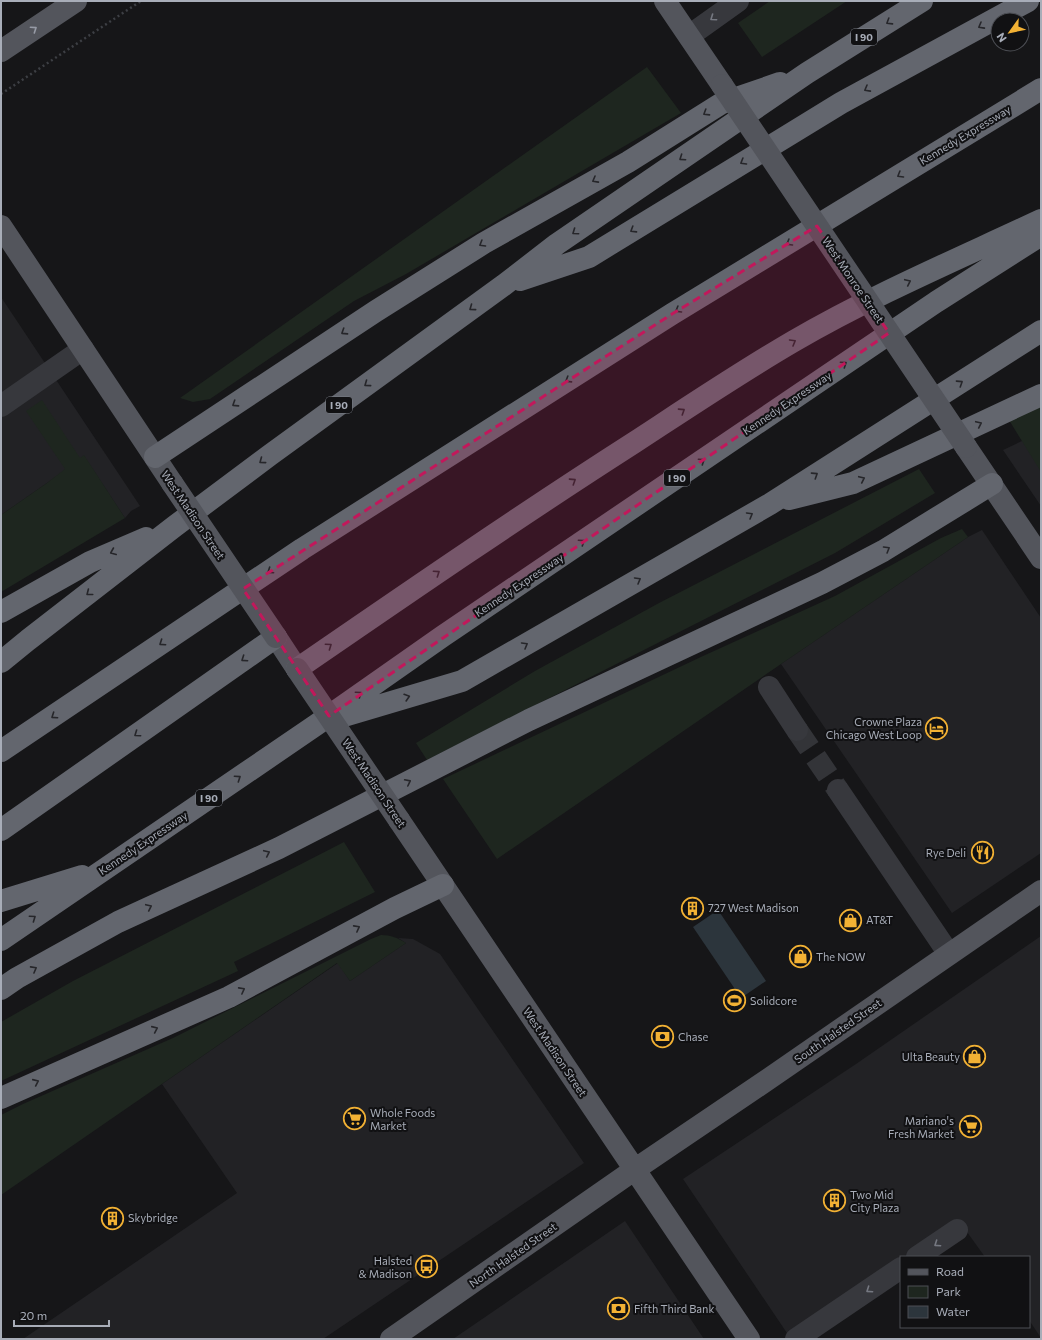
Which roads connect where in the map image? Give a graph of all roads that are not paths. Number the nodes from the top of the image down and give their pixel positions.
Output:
1 (76, 1) edge
2 (666, 1) edge
3 (738, 1) edge
4 (922, 1) edge
5 (1028, 1) edge
6 (688, 36) junction
7 (1, 51) edge
8 (807, 73) junction
9 (1041, 89) edge
10 (1041, 220) edge
11 (1, 226) edge
12 (1041, 235) edge
13 (504, 285) junction
14 (1041, 331) edge
15 (83, 349) junction
16 (1041, 395) edge
17 (1, 406) edge
18 (155, 457) junction
19 (992, 484) junction
20 (770, 504) junction
21 (175, 526) junction
22 (1041, 558) edge
23 (1, 612) edge
24 (276, 637) junction
25 (28, 640) junction
26 (1, 655) edge
27 (1, 662) edge
28 (297, 668) junction
29 (769, 687) dead end
30 (316, 725) junction
31 (797, 730) tunnel mouth
32 (1, 751) edge
33 (838, 790) tunnel mouth
34 (1, 830) edge
35 (102, 870) junction
36 (443, 885) junction
37 (1041, 892) edge
38 (1, 901) edge
39 (1, 940) edge
40 (949, 954) junction
41 (1, 989) edge
42 (1, 1098) edge
43 (634, 1170) junction
44 (957, 1230) dead end
45 (918, 1256) edge
46 (900, 1269) edge
47 (391, 1339) edge
48 (749, 1339) edge
49 (796, 1339) edge

7 -> 1 main road
2 - 6 main road, West Monroe Street
3 -> 6 lane
4 -> 8 highway, I 90
5 -> 13 highway
6 - 19 main road, West Monroe Street, bridge
8 -> 13 highway, I 90
8 -> 18 highway
9 -> 32 highway, Kennedy Expressway
28 -> 10 highway
11 - 15 main road, West Madison Street
30 -> 12 highway, Kennedy Expressway / I 90
13 -> 21 highway, I 90
20 -> 14 highway, I 90
15 - 17 lane
15 - 18 main road, West Madison Street
20 -> 16 highway
18 - 24 main road, West Madison Street, bridge
19 - 22 main road, West Monroe Street
41 -> 19 highway
30 -> 20 highway, I 90
21 -> 23 highway
21 -> 25 highway, I 90
24 - 28 main road, West Madison Street
24 -> 34 highway
25 - 26 highway
25 - 27 highway, I 90
28 - 36 main road, West Madison Street, bridge
29 - 31 lane
35 -> 30 highway, Kennedy Expressway / I 90
33 - 40 lane
35 - 38 highway
39 -> 35 highway, Kennedy Expressway / I 90
42 -> 36 highway
36 - 43 main road, West Madison Street
37 - 40 main road, South Halsted Street
40 - 43 main road, South Halsted Street
43 - 47 main road, North Halsted Street
43 - 48 main road, West Madison Street
44 -> 45 lane
46 -> 49 lane

